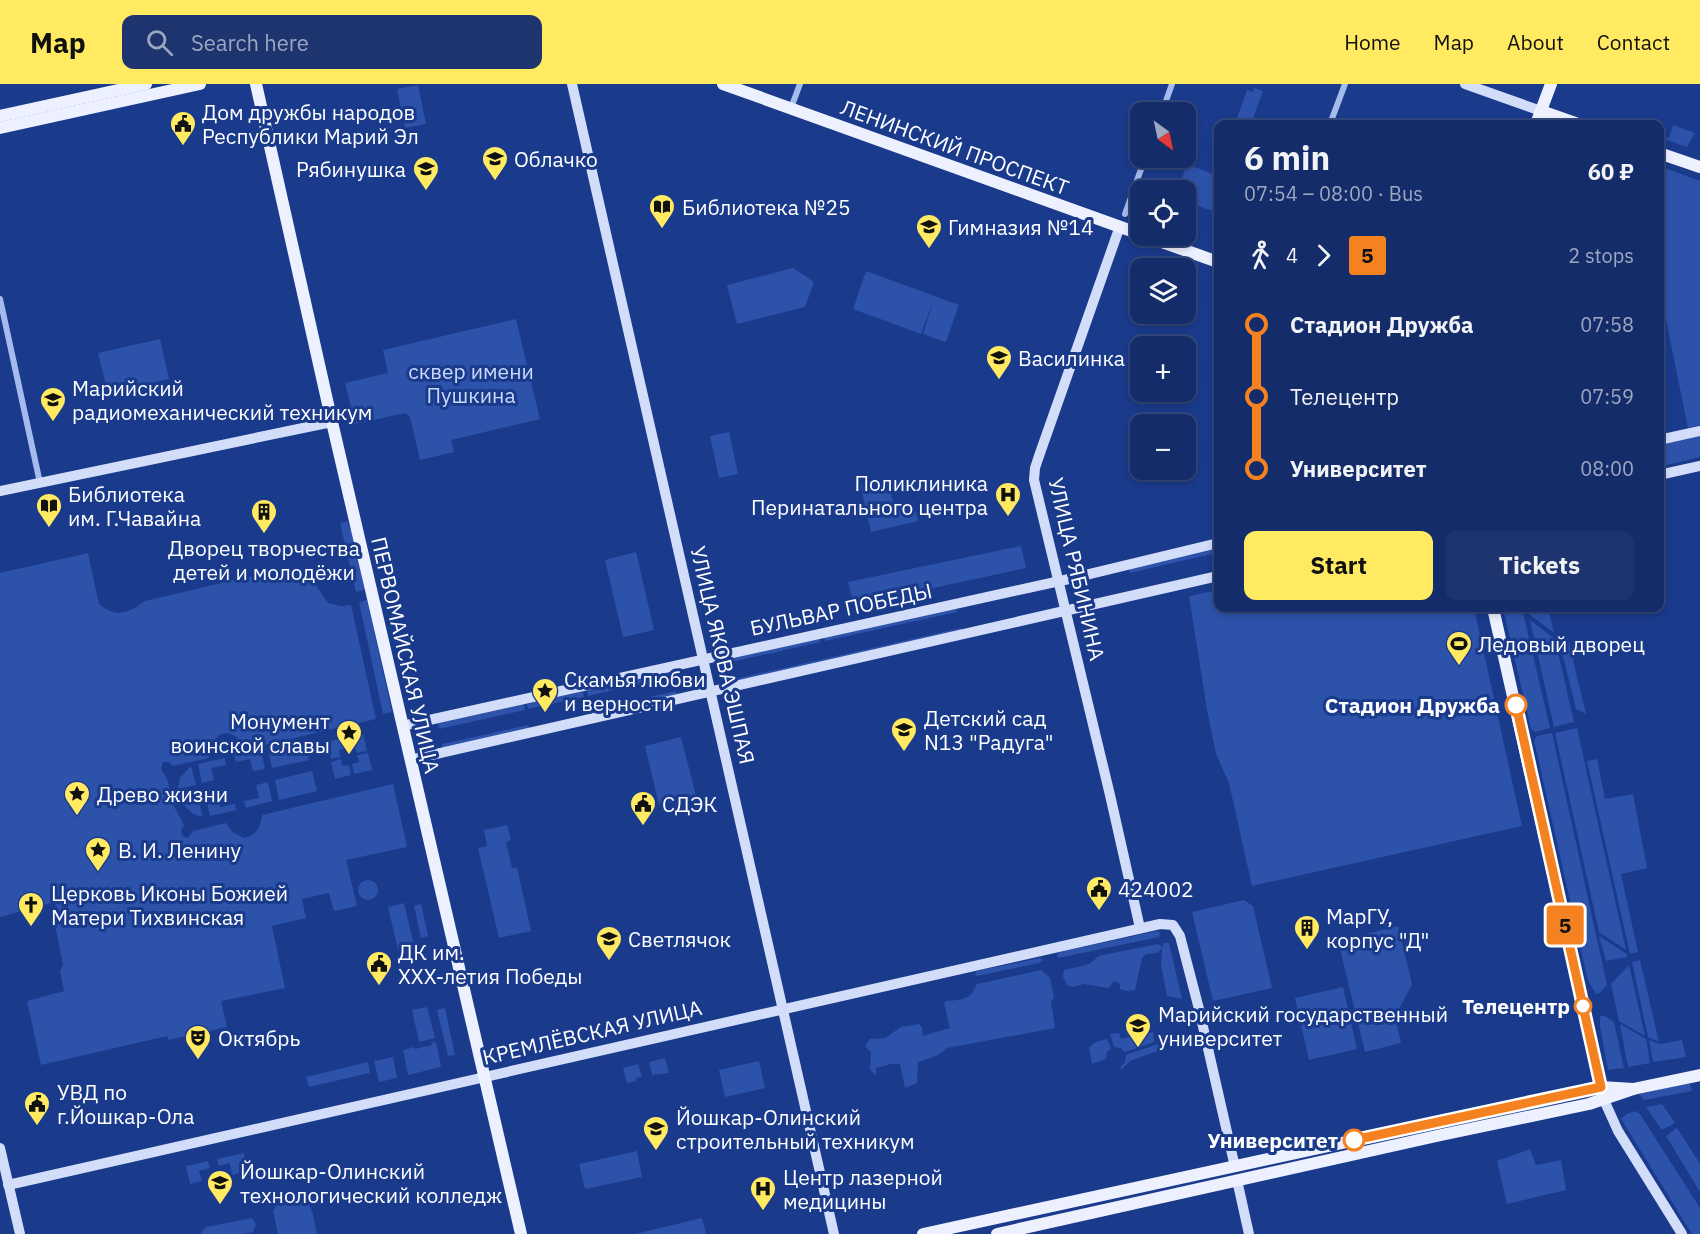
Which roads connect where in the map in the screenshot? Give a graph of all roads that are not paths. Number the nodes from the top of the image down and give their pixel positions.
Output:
1 (147, 84) edge
2 (200, 84) edge
3 (256, 84) edge
4 (572, 84) edge
5 (723, 84) edge
6 (800, 84) edge
7 (1172, 84) edge
8 (1345, 84) edge
9 (1465, 84) edge
10 (1551, 84) edge
11 (1166, 102) edge
12 (790, 108) junction
13 (1541, 111) junction
14 (0, 117) edge
15 (1332, 120) edge
16 (1538, 120) edge
17 (1567, 120) edge
18 (0, 128) edge
19 (1664, 155) edge
20 (1700, 167) edge
21 (1141, 168) edge
22 (1122, 220) junction
23 (1130, 226) edge
24 (1173, 246) edge
25 (1214, 261) edge
26 (0, 298) edge
27 (332, 422) junction
28 (1700, 431) edge
29 (1664, 439) edge
30 (1700, 466) edge
31 (1664, 474) edge
32 (40, 483) junction
33 (0, 491) edge
34 (1214, 544) edge
35 (1214, 577) edge
36 (1058, 581) junction
37 (1066, 610) junction
38 (1494, 612) edge
39 (704, 659) junction
40 (711, 691) junction
41 (402, 726) junction
42 (410, 760) junction
43 (1140, 928) junction
44 (783, 1009) junction
45 (1700, 1075) edge
46 (484, 1077) junction
47 (1602, 1093) junction
48 (0, 1148) edge
49 (1235, 1167) junction
50 (1237, 1180) junction
51 (6, 1191) edge
52 (20, 1234) edge
53 (521, 1234) edge
54 (834, 1234) edge
55 (923, 1234) edge
56 (998, 1234) edge
57 (1250, 1234) edge
58 (1682, 1234) edge

1 - 14 main road
2 - 18 main road
3 - 27 main road, ПЕРВОМАЙСКАЯ УЛИЦА
4 - 39 street, УЛИЦА ЯКОВА ЭШПАЯ
5 - 12 main road, ЛЕНИНСКИЙ ПРОСПЕКТ
6 - 12 street
7 - 11 street
8 - 15 street
9 - 13 street
10 - 13 main road
12 - 22 main road, ЛЕНИНСКИЙ ПРОСПЕКТ
13 - 16 main road
13 - 17 main road
19 - 20 main road
21 - 22 street, УЛИЦА РЯБИНИНА
22 - 23 main road, ЛЕНИНСКИЙ ПРОСПЕКТ
22 - 36 street, УЛИЦА РЯБИНИНА
24 - 25 main road
26 - 32 street
27 - 32 street
27 - 41 main road, ПЕРВОМАЙСКАЯ УЛИЦА
28 - 29 street
30 - 31 street
32 - 33 street
34 - 36 street, БУЛЬВАР ПОБЕДЫ
35 - 37 street
36 - 37 street, УЛИЦА РЯБИНИНА
36 - 39 street, БУЛЬВАР ПОБЕДЫ
37 - 40 street
37 - 43 street, УЛИЦА РЯБИНИНА
38 - 47 main road
39 - 40 street, УЛИЦА ЯКОВА ЭШПАЯ
39 - 41 street, БУЛЬВАР ПОБЕДЫ
40 - 42 street
40 - 44 street, УЛИЦА ЯКОВА ЭШПАЯ
41 - 42 main road, ПЕРВОМАЙСКАЯ УЛИЦА
42 - 46 main road, ПЕРВОМАЙСКАЯ УЛИЦА
43 - 44 street, КРЕМЛЁВСКАЯ УЛИЦА
43 - 49 street, КРЕМЛЁВСКАЯ УЛИЦА
44 - 46 street, КРЕМЛЁВСКАЯ УЛИЦА
44 - 54 street, УЛИЦА ЯКОВА ЭШПАЯ
45 - 47 main road
46 - 51 street, КРЕМЛЁВСКАЯ УЛИЦА
46 - 53 main road, ПЕРВОМАЙСКАЯ УЛИЦА
47 - 49 main road
47 - 50 main road
47 - 58 street
48 - 51 street
49 - 50 main road
49 - 55 main road
50 - 56 main road
50 - 57 street
51 - 52 street

